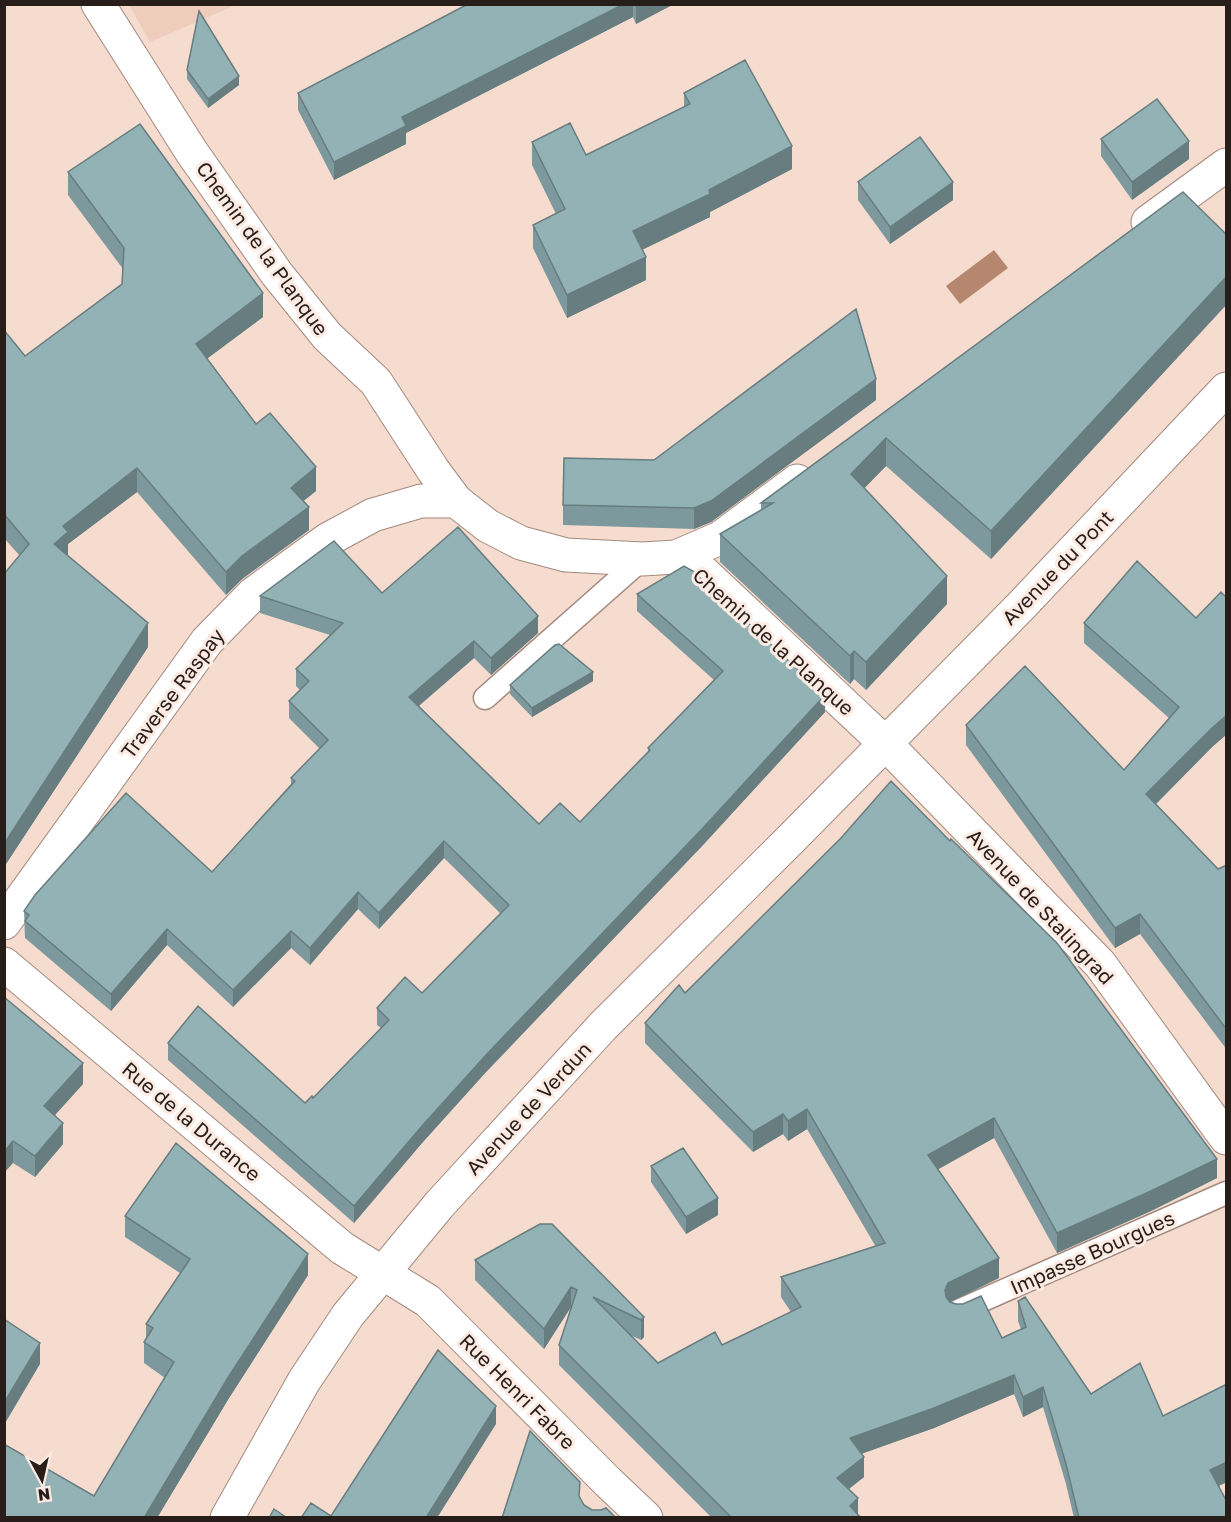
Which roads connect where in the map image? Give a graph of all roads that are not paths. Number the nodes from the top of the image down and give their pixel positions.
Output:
1 (98, 4) edge
2 (1227, 165) edge
3 (1121, 242) edge
4 (1227, 389) edge
5 (825, 461) edge
6 (456, 501) junction
7 (676, 557) junction
8 (642, 560) junction
9 (485, 698) dead end
10 (885, 743) junction
11 (4, 923) edge
12 (4, 964) edge
13 (1227, 1138) edge
14 (1227, 1193) edge
15 (383, 1274) junction
16 (958, 1311) edge
17 (608, 1482) junction
18 (227, 1518) edge
19 (597, 1518) edge
20 (646, 1518) edge

1 - 6 street, Chemin de la Planque
2 - 3 street
4 - 10 street, Avenue du Pont
5 - 7 street
6 - 8 street, Chemin de la Planque
6 - 11 street, Traverse Raspay
7 - 8 street, Chemin de la Planque
7 - 10 street, Chemin de la Planque
8 - 9 lane
10 - 13 street, Avenue de Stalingrad
10 - 15 street, Avenue de Verdun
12 - 15 street, Rue de la Durance
14 - 16 lane, Impasse Bourgues
15 - 17 street, Rue Henri Fabre
15 - 18 street, Avenue de Verdun
17 - 19 street
17 - 20 street, Rue Henri Fabre

